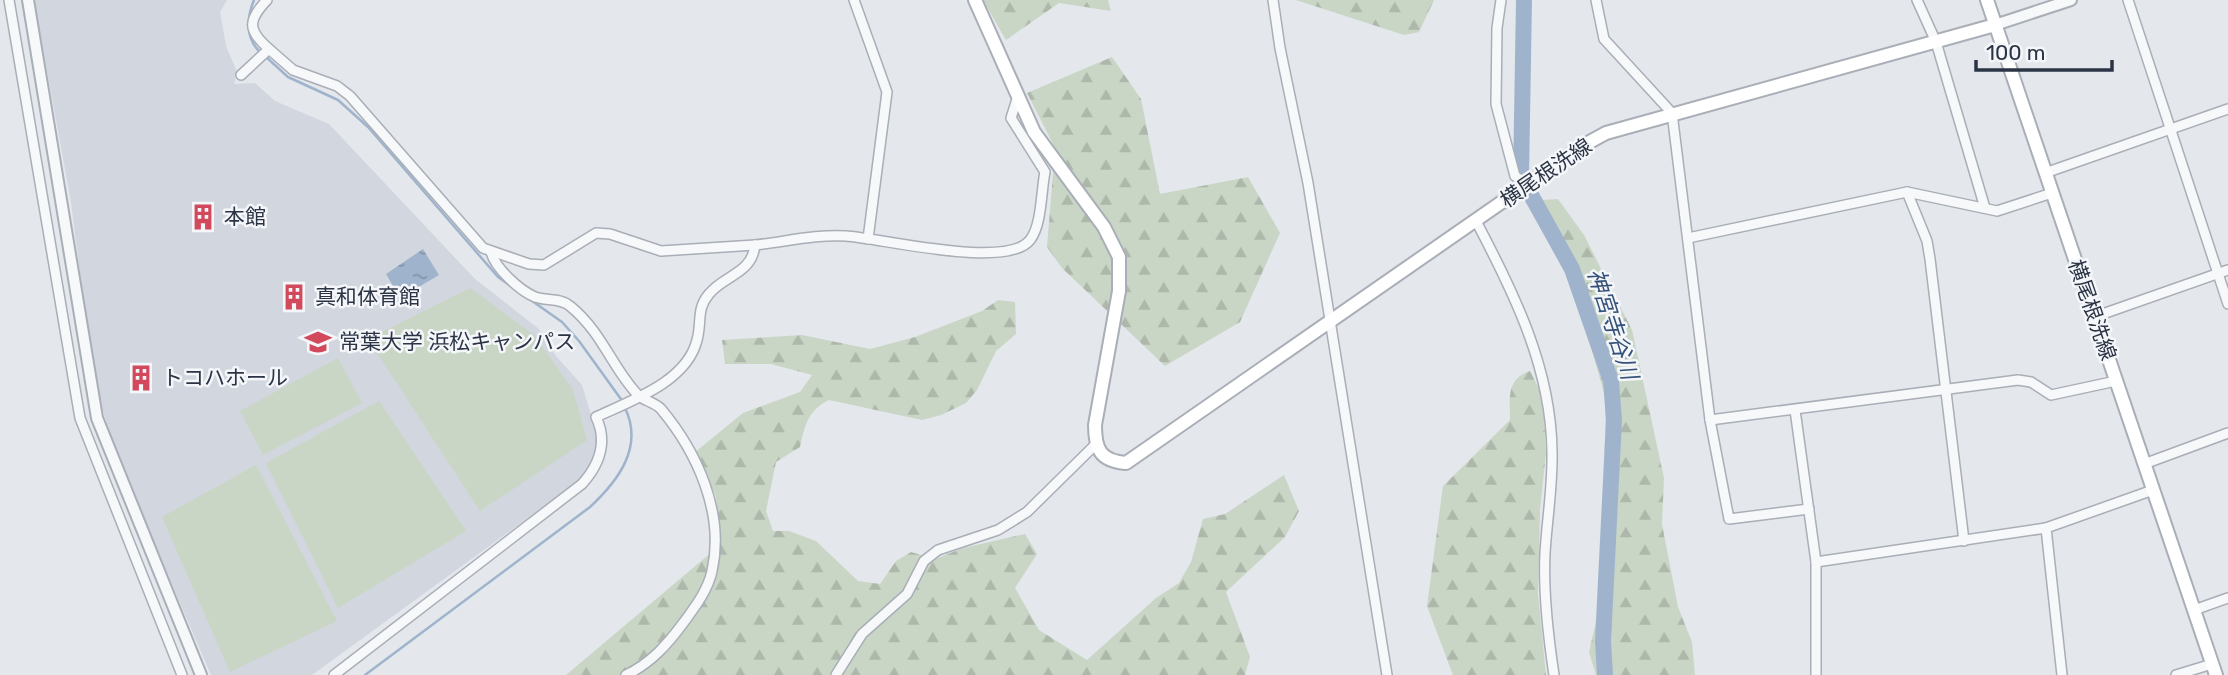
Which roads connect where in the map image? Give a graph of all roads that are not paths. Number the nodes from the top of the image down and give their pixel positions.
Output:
1 (9, 0) edge
2 (28, 0) edge
3 (267, 0) edge
4 (853, 0) edge
5 (975, 0) edge
6 (1273, 0) edge
7 (1501, 0) edge
8 (1596, 0) edge
9 (1917, 0) edge
10 (1986, 0) edge
11 (2071, 0) edge
12 (2128, 0) edge
13 (1995, 25) junction
14 (1936, 41) junction
15 (267, 51) junction
16 (241, 75) dead end
17 (1017, 99) junction
18 (2228, 110) edge
19 (1672, 113) junction
20 (2172, 130) junction
21 (2045, 173) junction
22 (1528, 185) junction
23 (1907, 192) junction
24 (2052, 193) junction
25 (1985, 208) junction
26 (1476, 220) junction
27 (1688, 238) junction
28 (868, 239) junction
29 (755, 245) junction
30 (491, 252) junction
31 (2223, 271) edge
32 (2228, 304) edge
33 (2094, 317) junction
34 (1328, 322) junction
35 (2116, 381) junction
36 (1947, 389) junction
37 (639, 396) junction
38 (1795, 410) junction
39 (1710, 420) junction
40 (2228, 433) edge
41 (1095, 445) junction
42 (2144, 464) junction
43 (2153, 489) junction
44 (1810, 509) junction
45 (2046, 528) junction
46 (1964, 541) junction
47 (1816, 562) junction
48 (2228, 598) edge
49 (2193, 610) junction
50 (2214, 669) edge
51 (182, 675) edge
52 (201, 675) edge
53 (334, 675) edge
54 (626, 675) edge
55 (836, 675) edge
56 (1387, 675) edge
57 (1554, 675) edge
58 (1816, 675) edge
59 (2062, 675) edge
60 (2176, 675) edge

1 - 51 street
2 - 52 street
3 - 15 street
4 - 28 street
5 - 17 main road
6 - 34 street
7 - 22 street
8 - 19 street
9 - 14 street
10 - 13 main road
11 - 13 street
12 - 20 street
13 - 14 main road, 横尾根洗線
13 - 21 main road, 横尾根洗線
14 - 19 main road, 横尾根洗線
14 - 25 street
15 - 16 street
15 - 30 street
17 - 28 street
17 - 41 main road
18 - 20 street
19 - 22 main road, 横尾根洗線
19 - 27 street
20 - 21 street
20 - 31 street
21 - 24 main road, 横尾根洗線
22 - 26 main road, 横尾根洗線
23 - 25 street
23 - 27 street
23 - 36 street
24 - 25 street
24 - 33 main road, 横尾根洗線
26 - 34 main road, 横尾根洗線
26 - 57 street
27 - 39 street
28 - 29 street
29 - 30 street
29 - 37 street
30 - 37 street
31 - 32 street
31 - 33 street
33 - 35 main road, 横尾根洗線
34 - 41 main road, 横尾根洗線
34 - 56 street
35 - 36 street
35 - 42 main road, 横尾根洗線
36 - 38 street
36 - 46 street
37 - 53 street
37 - 54 street
38 - 39 street
38 - 44 street
39 - 44 street
40 - 42 street
41 - 55 street
42 - 43 main road, 横尾根洗線
43 - 45 street
43 - 49 main road, 横尾根洗線
44 - 47 street
45 - 46 street
45 - 59 street
46 - 47 street
47 - 58 street
48 - 49 street
49 - 50 main road, 横尾根洗線
50 - 60 street

